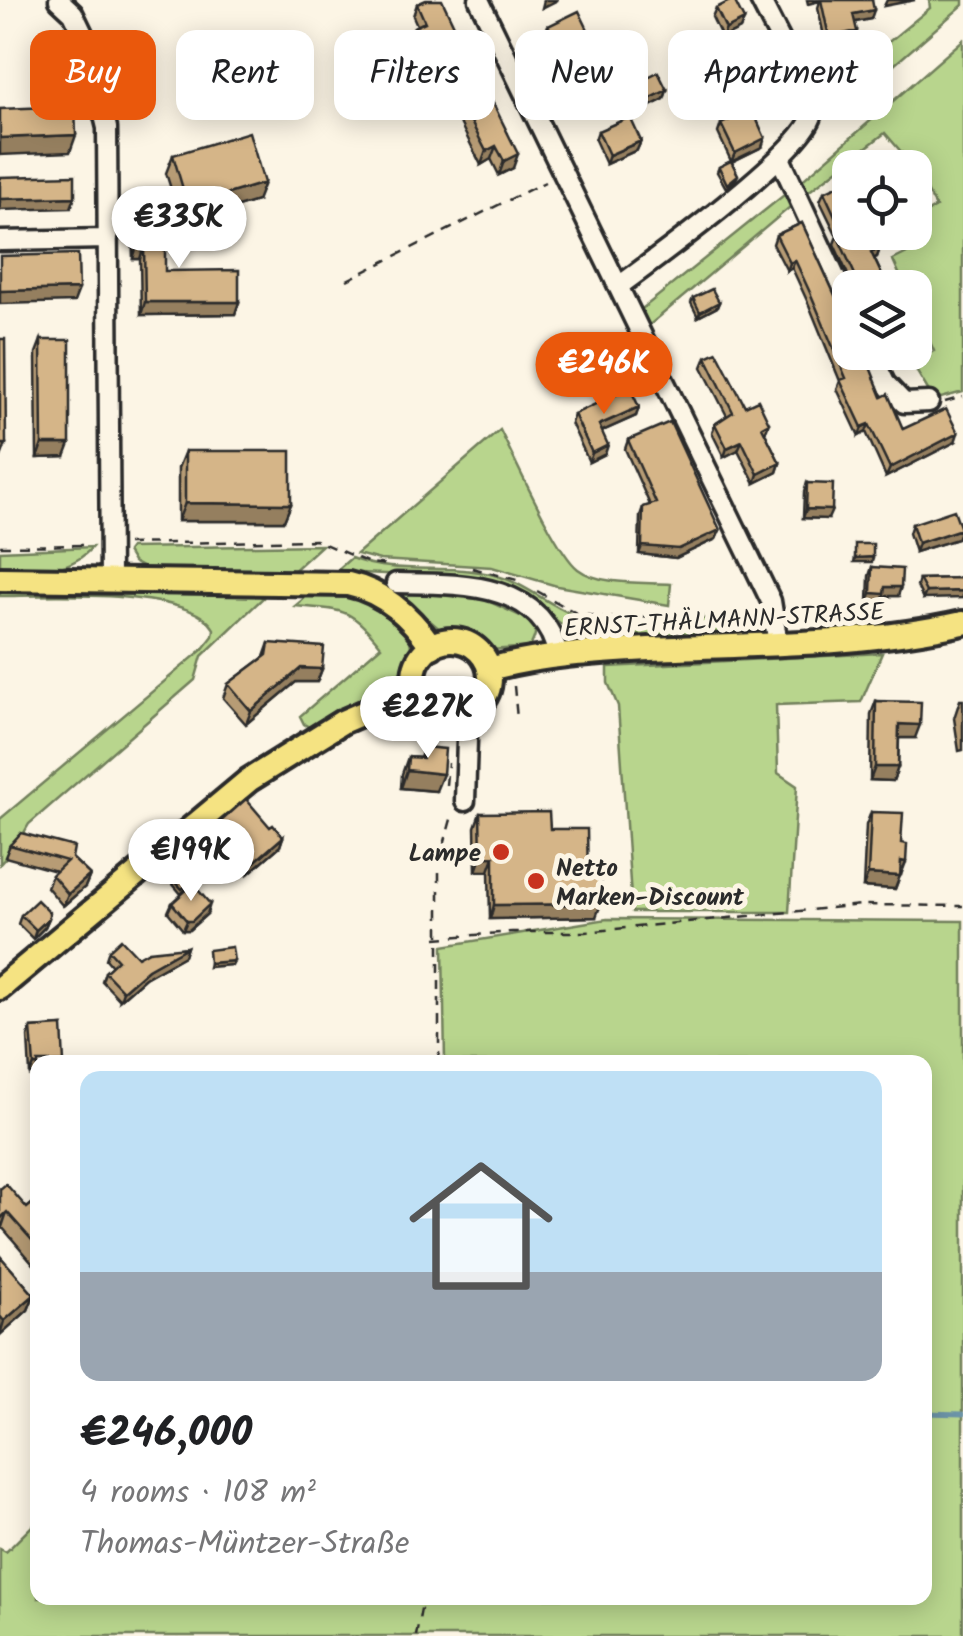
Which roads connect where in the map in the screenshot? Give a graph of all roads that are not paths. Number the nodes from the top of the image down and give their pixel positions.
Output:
1 (59, 0) edge
2 (480, 0) edge
3 (760, 0) edge
4 (780, 158) junction
5 (108, 238) junction
6 (0, 241) edge
7 (832, 270) edge
8 (619, 286) junction
9 (880, 370) edge
10 (929, 402) dead end
11 (0, 579) edge
12 (110, 580) junction
13 (396, 583) dead end
14 (963, 623) edge
15 (778, 644) junction
16 (432, 647) junction
17 (558, 656) junction
18 (489, 669) junction
19 (416, 690) junction
20 (464, 714) junction
21 (456, 804) road end
22 (0, 988) edge

1 - 5 street
2 - 8 street
3 - 4 street
4 - 7 street
4 - 8 street
5 - 6 street
5 - 12 street
8 - 15 street
9 - 10 street
11 - 12 main road
12 - 16 main road
13 - 17 street
14 - 15 main road, ERNST-THÄLMANN-STRASSE
15 - 17 main road, ERNST-THÄLMANN-STRASSE
16 - 18 main road
16 - 19 main road
17 - 18 main road, ERNST-THÄLMANN-STRASSE
18 - 20 main road
19 - 20 main road
19 - 22 main road
20 - 21 street

